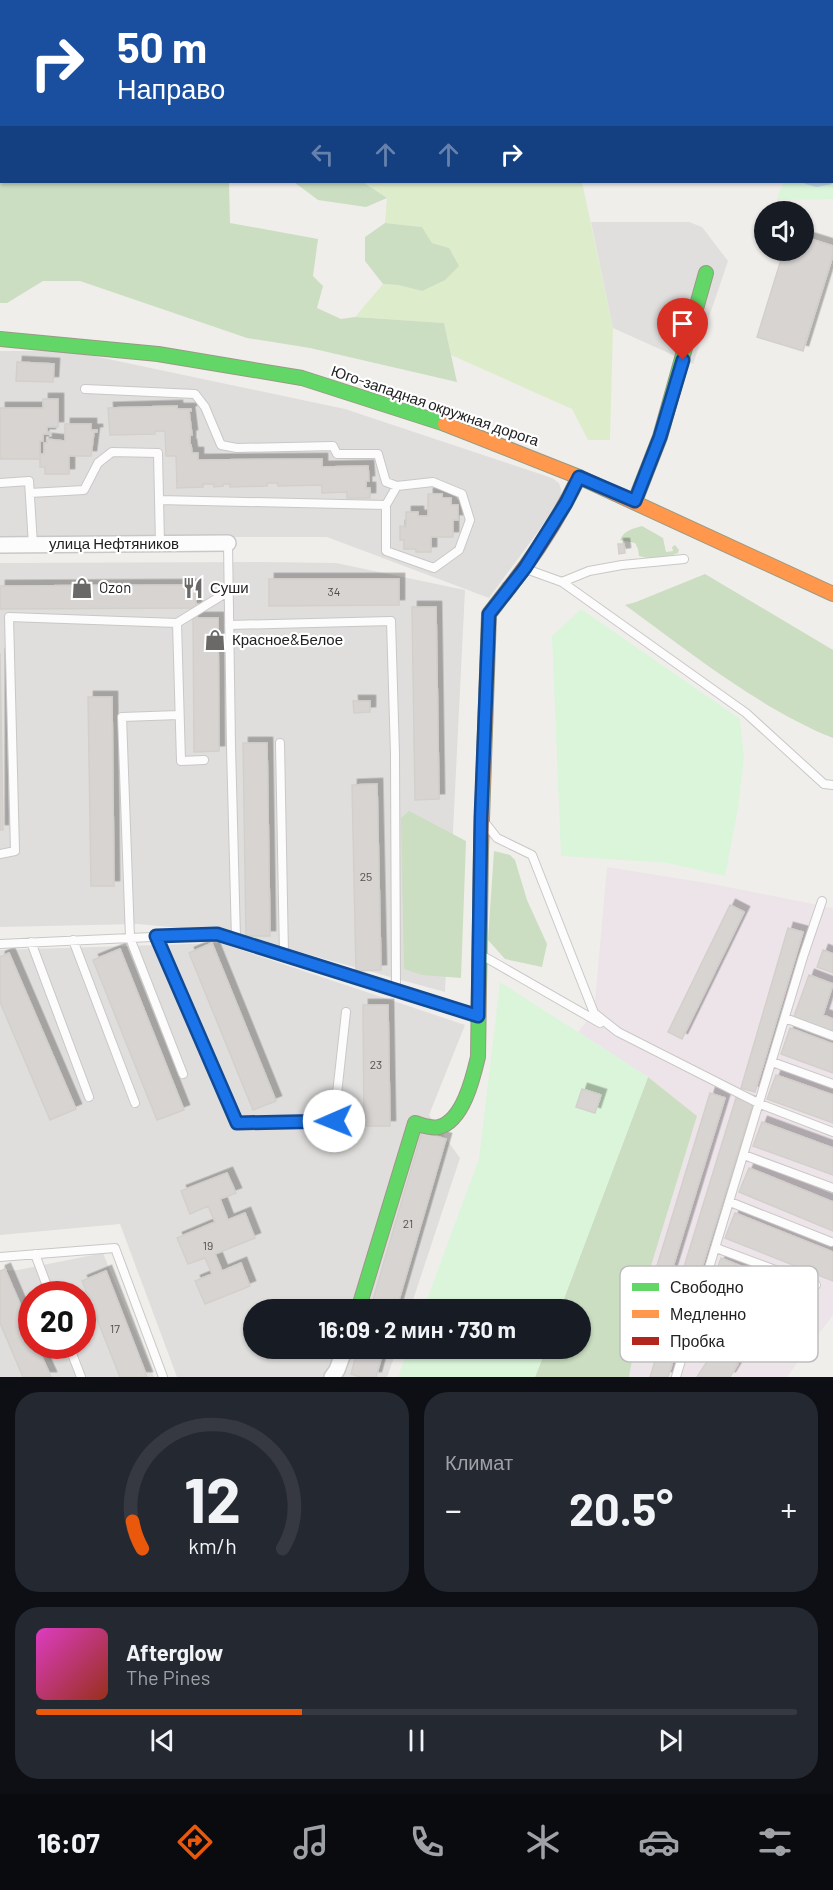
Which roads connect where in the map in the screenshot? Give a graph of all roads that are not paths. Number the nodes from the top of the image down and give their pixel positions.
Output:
1 (706, 273) dead end
2 (0, 339) edge
3 (85, 389) dead end
4 (579, 477) junction
5 (0, 483) edge
6 (397, 486) junction
7 (30, 493) junction
8 (159, 500) junction
9 (635, 501) junction
10 (386, 505) junction
11 (228, 543) joint
12 (160, 544) junction
13 (0, 545) edge
14 (33, 545) junction
15 (684, 559) dead end
16 (525, 568) junction
17 (562, 582) junction
18 (229, 591) junction
19 (833, 594) edge
20 (0, 614) edge
21 (9, 617) junction
22 (177, 623) junction
23 (229, 625) junction
24 (179, 716) junction
25 (280, 743) dead end
26 (204, 760) dead end
27 (833, 785) edge
28 (481, 818) junction
29 (0, 854) edge
30 (822, 901) dead end
31 (156, 936) junction
32 (129, 938) junction
33 (236, 939) junction
34 (73, 940) junction
35 (31, 942) junction
36 (0, 944) edge
37 (284, 954) junction
38 (479, 954) junction
39 (396, 990) junction
40 (346, 1012) dead end
41 (478, 1016) junction
42 (785, 1018) junction
43 (618, 1032) junction
44 (833, 1036) edge
45 (772, 1062) junction
46 (183, 1074) dead end
47 (833, 1084) edge
48 (89, 1097) dead end
49 (135, 1103) dead end
50 (760, 1104) junction
51 (833, 1132) edge
52 (744, 1155) junction
53 (833, 1188) edge
54 (730, 1202) junction
55 (831, 1242) dead end
56 (716, 1248) junction
57 (35, 1254) junction
58 (0, 1257) edge
59 (711, 1266) edge
60 (763, 1266) edge
61 (45, 1281) edge
62 (361, 1299) edge
63 (74, 1359) edge
64 (342, 1359) edge
65 (681, 1362) edge
66 (81, 1377) edge
67 (163, 1377) edge
68 (332, 1377) edge
69 (676, 1377) edge

1 - 9 main road
2 - 4 main road, Юго-западная окружная дорога
3 - 6 lane
4 - 9 main road, Юго-западная окружная дорога
4 - 16 main road
5 - 7 lane
6 - 10 lane
6 - 10 lane
7 - 8 lane
7 - 14 lane
8 - 10 lane
8 - 12 lane
9 - 19 main road, Юго-западная окружная дорога
11 - 12 street, улица Нефтяников
11 - 18 lane
12 - 14 street, улица Нефтяников
13 - 14 street, улица Нефтяников
15 - 17 lane
16 - 17 lane
16 - 28 main road
17 - 27 lane
18 - 22 lane
18 - 23 lane
20 - 21 lane
21 - 22 lane
21 - 29 lane
22 - 24 lane
23 - 33 lane
23 - 39 lane
24 - 26 lane
24 - 32 lane
25 - 37 lane
28 - 38 main road
28 - 43 lane
30 - 42 lane
31 - 32 lane
31 - 33 lane
31 - 40 lane
32 - 34 lane
32 - 46 lane
33 - 37 lane
34 - 35 lane
34 - 49 lane
35 - 36 lane
35 - 48 lane
37 - 39 lane
38 - 41 main road
38 - 43 lane
39 - 41 lane
41 - 62 main road
42 - 44 lane
42 - 45 lane
43 - 50 lane
45 - 47 lane
45 - 50 lane
50 - 51 lane
50 - 52 lane
52 - 53 lane
52 - 54 lane
54 - 55 lane
54 - 56 lane
56 - 59 lane
56 - 60 lane
57 - 58 lane
57 - 61 lane
57 - 67 lane
63 - 66 lane
64 - 68 street
65 - 69 lane

